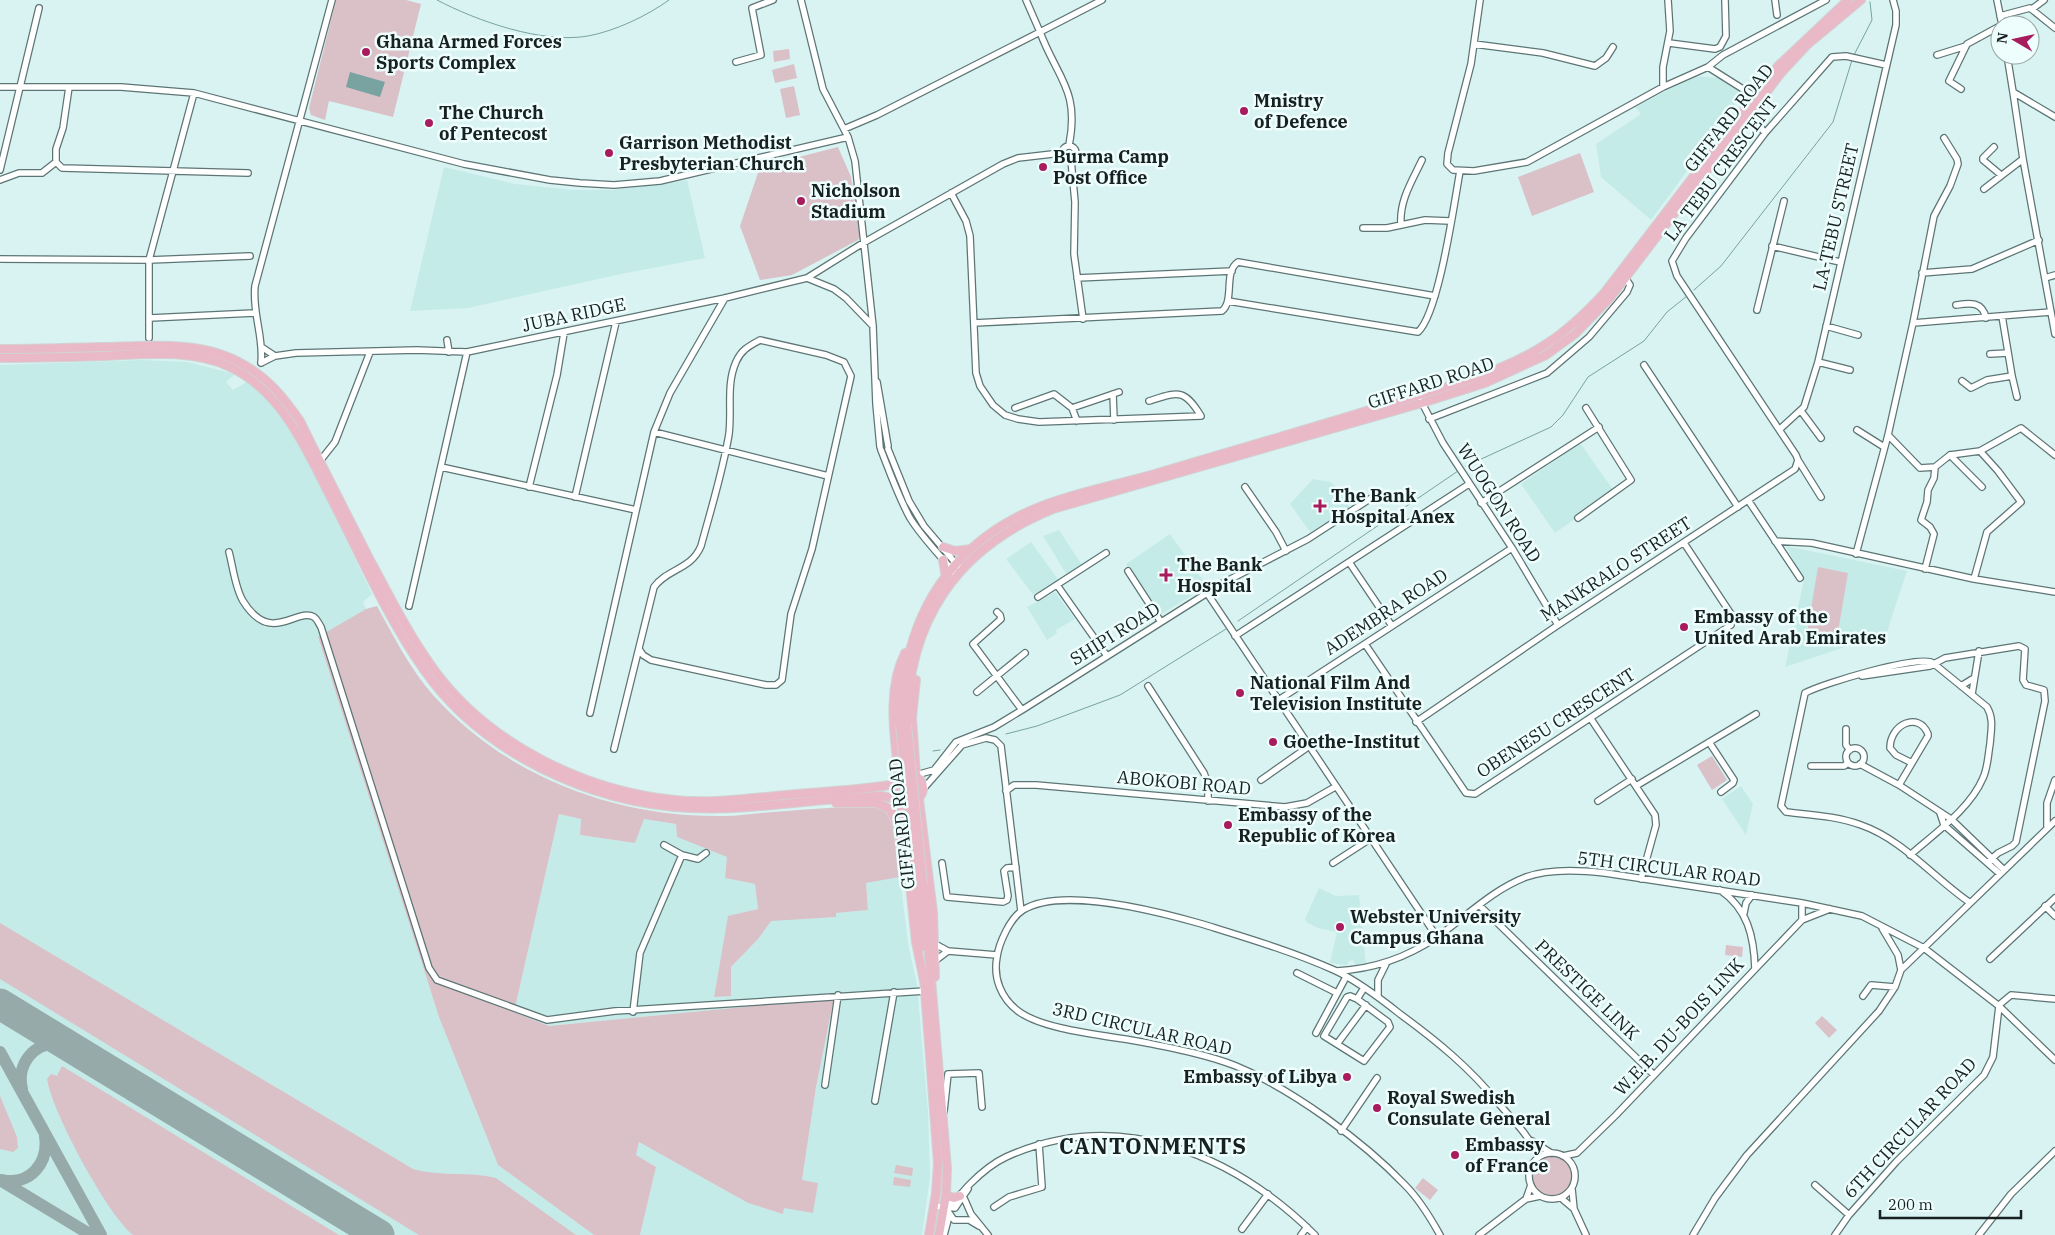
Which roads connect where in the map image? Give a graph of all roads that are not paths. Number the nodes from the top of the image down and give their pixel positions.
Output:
1 (332, 0) edge
2 (773, 0) edge
3 (802, 0) edge
4 (1026, 0) edge
5 (1102, 0) edge
6 (1480, 0) edge
7 (1668, 0) edge
8 (1725, 0) edge
9 (1775, 0) edge
10 (1826, 0) edge
11 (1848, 0) edge
12 (1861, 0) edge
13 (1893, 0) edge
14 (1997, 0) edge
15 (2044, 0) edge
16 (39, 8) dead end
17 (2032, 9) junction
18 (1777, 15) dead end
19 (2000, 15) edge
20 (2004, 15) edge
21 (2055, 28) edge
22 (1040, 32) junction
23 (1990, 32) edge
24 (1669, 43) junction
25 (1474, 44) junction
26 (1966, 46) junction
27 (1612, 47) dead end
28 (1937, 56) dead end
29 (736, 62) dead end
30 (1886, 65) junction
31 (2009, 65) edge
32 (1708, 68) junction
33 (22, 86) junction
34 (0, 87) edge
35 (69, 87) junction
36 (1664, 87) junction
37 (1961, 89) dead end
38 (194, 92) junction
39 (2013, 92) junction
40 (1754, 96) junction
41 (1750, 113) junction
42 (2055, 117) edge
43 (300, 120) junction
44 (844, 128) junction
45 (1765, 133) junction
46 (848, 137) junction
47 (1944, 138) dead end
48 (1069, 145) junction
49 (1994, 147) dead end
50 (1061, 153) junction
51 (2023, 159) junction
52 (1071, 160) junction
53 (1422, 160) dead end
54 (56, 162) junction
55 (0, 170) edge
56 (1460, 171) junction
57 (173, 172) junction
58 (248, 172) dead end
59 (2001, 175) junction
60 (0, 180) edge
61 (1984, 189) dead end
62 (951, 193) junction
63 (1784, 201) dead end
64 (1450, 221) junction
65 (1401, 225) junction
66 (1363, 228) dead end
67 (2039, 240) junction
68 (863, 243) junction
69 (1772, 246) junction
70 (250, 256) dead end
71 (0, 259) edge
72 (149, 260) junction
73 (1840, 262) junction
74 (1232, 271) junction
75 (1922, 273) junction
76 (2055, 276) edge
77 (807, 278) junction
78 (1077, 278) junction
79 (1626, 278) junction
80 (2045, 278) junction
81 (1435, 296) junction
82 (725, 298) junction
83 (1228, 301) junction
84 (2052, 304) edge
85 (1956, 305) dead end
86 (1757, 310) dead end
87 (2051, 312) junction
88 (254, 313) junction
89 (2002, 316) junction
90 (150, 318) junction
91 (1986, 318) junction
92 (1083, 319) junction
93 (616, 322) junction
94 (974, 323) junction
95 (1913, 323) junction
96 (873, 326) junction
97 (1826, 326) junction
98 (564, 333) junction
99 (2055, 334) edge
100 (1858, 335) dead end
101 (149, 338) dead end
102 (447, 340) dead end
103 (263, 348) junction
104 (0, 350) edge
105 (370, 352) junction
106 (450, 352) junction
107 (467, 352) junction
108 (2008, 353) junction
109 (1990, 354) dead end
110 (275, 356) junction
111 (0, 358) edge
112 (1818, 362) junction
113 (1644, 365) dead end
114 (1850, 370) dead end
115 (2012, 376) junction
116 (877, 380) junction
117 (1962, 381) dead end
118 (2017, 397) dead end
119 (1421, 399) junction
120 (1149, 401) dead end
121 (1015, 408) dead end
122 (1072, 408) junction
123 (1586, 408) dead end
124 (1801, 410) junction
125 (1429, 418) junction
126 (1114, 420) junction
127 (1077, 421) junction
128 (1599, 427) junction
129 (1780, 430) junction
130 (1857, 430) dead end
131 (654, 432) junction
132 (1888, 435) junction
133 (1821, 438) dead end
134 (1884, 447) junction
135 (725, 451) junction
136 (1980, 451) junction
137 (2055, 454) edge
138 (1950, 455) junction
139 (1798, 460) junction
140 (320, 461) junction
141 (441, 467) junction
142 (1934, 467) junction
143 (828, 476) junction
144 (1469, 484) junction
145 (528, 487) junction
146 (1245, 487) dead end
147 (1982, 487) dead end
148 (1379, 493) dead end
149 (575, 497) junction
150 (1821, 497) dead end
151 (1748, 500) junction
152 (1481, 503) junction
153 (1738, 507) junction
154 (636, 510) junction
155 (1578, 518) dead end
156 (1776, 541) junction
157 (1684, 543) junction
158 (943, 547) junction
159 (1512, 548) junction
160 (971, 549) junction
161 (229, 552) dead end
162 (1286, 552) junction
163 (1106, 553) dead end
164 (1856, 554) junction
165 (943, 560) junction
166 (1349, 562) junction
167 (1925, 569) junction
168 (957, 570) junction
169 (1128, 571) dead end
170 (946, 578) junction
171 (1800, 578) dead end
172 (1974, 579) junction
173 (1057, 585) junction
174 (2055, 592) edge
175 (1207, 593) junction
176 (1038, 597) dead end
177 (409, 606) dead end
178 (997, 612) dead end
179 (1161, 622) junction
180 (1558, 624) junction
181 (1392, 626) junction
182 (1235, 636) junction
183 (914, 644) junction
184 (1365, 644) junction
185 (639, 649) junction
186 (1979, 651) junction
187 (1025, 653) dead end
188 (1107, 656) junction
189 (1933, 663) junction
190 (998, 676) junction
191 (1974, 678) junction
192 (1148, 686) dead end
193 (1961, 686) junction
194 (977, 692) dead end
195 (1972, 694) junction
196 (1278, 701) junction
197 (1022, 710) junction
198 (590, 713) dead end
199 (1756, 714) dead end
200 (1591, 719) junction
201 (1416, 722) junction
202 (1846, 729) dead end
203 (1709, 742) junction
204 (1308, 747) junction
205 (614, 750) dead end
206 (1850, 750) junction
207 (1848, 763) junction
208 (1912, 763) junction
209 (1860, 764) junction
210 (1811, 766) dead end
211 (916, 775) junction
212 (1632, 779) junction
213 (1261, 780) dead end
214 (2055, 780) edge
215 (897, 782) junction
216 (1026, 785) junction
217 (1899, 785) junction
218 (1636, 786) junction
219 (1334, 787) junction
220 (924, 788) junction
221 (1721, 792) dead end
222 (1006, 794) junction
223 (919, 799) junction
224 (822, 800) junction
225 (901, 800) junction
226 (1208, 800) junction
227 (1598, 801) dead end
228 (1008, 809) junction
229 (1940, 813) junction
230 (1951, 819) junction
231 (2055, 821) edge
232 (1944, 825) junction
233 (2046, 828) junction
234 (1370, 839) junction
235 (664, 845) dead end
236 (706, 854) dead end
237 (682, 855) junction
238 (1910, 855) junction
239 (1990, 860) junction
240 (942, 863) dead end
241 (1332, 863) dead end
242 (1016, 867) junction
243 (2002, 872) junction
244 (1641, 879) junction
245 (916, 886) junction
246 (1718, 889) junction
247 (1752, 894) junction
248 (2055, 898) edge
249 (1802, 902) junction
250 (1969, 902) junction
251 (1479, 905) junction
252 (2045, 906) junction
253 (1831, 908) junction
254 (1021, 911) junction
255 (1745, 915) junction
256 (2055, 916) edge
257 (1802, 920) junction
258 (1877, 923) junction
259 (1437, 937) junction
260 (935, 944) junction
261 (1924, 948) junction
262 (948, 951) junction
263 (997, 955) junction
264 (1990, 959) dead end
265 (936, 960) junction
266 (1386, 964) junction
267 (1755, 969) junction
268 (1901, 970) junction
269 (1337, 971) junction
270 (1298, 973) dead end
271 (1346, 977) junction
272 (1895, 987) junction
273 (1364, 988) junction
274 (926, 991) junction
275 (894, 992) junction
276 (1337, 993) junction
277 (838, 995) junction
278 (1378, 996) junction
279 (1863, 996) dead end
280 (2055, 998) edge
281 (1357, 999) junction
282 (933, 1001) junction
283 (1366, 1005) junction
284 (1999, 1006) junction
285 (633, 1012) junction
286 (1316, 1032) dead end
287 (1337, 1044) junction
288 (2055, 1060) edge
289 (939, 1064) junction
290 (948, 1074) junction
291 (1654, 1075) junction
292 (1377, 1078) dead end
293 (825, 1085) dead end
294 (875, 1101) dead end
295 (982, 1108) dead end
296 (943, 1113) junction
297 (1341, 1130) junction
298 (1528, 1138) junction
299 (1040, 1144) junction
300 (2055, 1151) edge
301 (1551, 1153) junction
302 (1577, 1153) junction
303 (1563, 1156) junction
304 (1538, 1158) junction
305 (1574, 1168) junction
306 (1815, 1184) dead end
307 (1531, 1185) junction
308 (1572, 1189) junction
309 (1268, 1194) junction
310 (946, 1195) junction
311 (1540, 1196) junction
312 (962, 1197) junction
313 (1560, 1198) junction
314 (1526, 1199) junction
315 (934, 1206) junction
316 (945, 1207) junction
317 (994, 1207) dead end
318 (1574, 1209) junction
319 (1849, 1215) junction
320 (979, 1226) junction
321 (1307, 1227) junction
322 (1242, 1229) dead end
323 (929, 1235) edge
324 (939, 1235) edge
325 (944, 1235) edge
326 (988, 1235) edge
327 (1300, 1235) edge
328 (1314, 1235) edge
329 (1440, 1235) edge
330 (1478, 1235) edge
331 (1586, 1235) edge
332 (1693, 1235) edge
333 (1835, 1235) edge
334 (1979, 1235) edge

1 - 43 street
2 - 29 street
3 - 44 street
4 - 22 street
5 - 22 street
6 - 25 street
7 - 24 street
8 - 24 street
9 - 18 street
10 - 32 street
11 - 40 main road, GIFFARD ROAD
12 - 41 main road, GIFFARD ROAD
13 - 30 street, LA-TEBU STREET
14 - 19 street
15 - 17 street
16 - 33 street
17 - 20 street
17 - 21 street
22 - 44 street
22 - 48 street
23 - 26 street
24 - 36 street
25 - 27 street
25 - 56 street
26 - 28 street
26 - 37 street
30 - 45 street, LA TEBU CRESCENT
30 - 73 street, LA-TEBU STREET
31 - 39 street
32 - 36 street
32 - 40 street
33 - 34 street
33 - 35 street
33 - 55 street
35 - 38 street
35 - 54 street
36 - 56 street
38 - 43 street
38 - 57 street
39 - 42 street
39 - 51 street
40 - 119 main road, GIFFARD ROAD
41 - 45 street
41 - 79 main road, GIFFARD ROAD
43 - 46 street
43 - 88 street
44 - 46 street
45 - 129 street, LA TEBU CRESCENT
46 - 68 street
47 - 75 street
48 - 50 street
48 - 52 street
49 - 59 street
50 - 52 street
50 - 62 street, JUBA RIDGE
51 - 59 street
51 - 67 street
52 - 78 street
53 - 65 street
54 - 57 street
54 - 60 street
56 - 64 street
57 - 58 street
57 - 72 street
59 - 61 street
62 - 68 street, JUBA RIDGE
62 - 94 street
63 - 69 street
64 - 65 street
64 - 81 street
65 - 66 street
67 - 75 street
67 - 80 street
68 - 77 street, JUBA RIDGE
68 - 96 street
69 - 73 street
69 - 86 street
70 - 72 street
71 - 72 street
72 - 90 street
73 - 97 street, LA-TEBU STREET
74 - 78 street
74 - 81 street
74 - 83 street
75 - 95 street
76 - 80 street
77 - 82 street, JUBA RIDGE
77 - 96 street
78 - 92 street
79 - 119 main road, GIFFARD ROAD
79 - 125 street
80 - 84 street
81 - 83 street
82 - 93 street, JUBA RIDGE
82 - 131 street
83 - 92 street
84 - 87 street
85 - 91 street
87 - 89 street
87 - 99 street
88 - 90 street
88 - 103 street
89 - 91 street
89 - 108 street
90 - 101 street
91 - 95 street
92 - 94 street
93 - 98 street, JUBA RIDGE
93 - 149 street
94 - 127 street
95 - 132 street
96 - 116 street
97 - 100 street
97 - 112 street, LA-TEBU STREET
98 - 107 street, JUBA RIDGE
98 - 145 street
102 - 106 street
103 - 110 street
103 - 110 street, JUBA RIDGE
104 - 140 main road
105 - 106 street, JUBA RIDGE
105 - 110 street, JUBA RIDGE
105 - 140 street
106 - 107 street, JUBA RIDGE
107 - 141 street
108 - 109 street
108 - 115 street
111 - 224 main road
112 - 114 street
112 - 124 street, LA-TEBU STREET
113 - 153 street
115 - 117 street
115 - 118 street
116 - 158 street
116 - 165 street
119 - 125 street, WUOGON ROAD
119 - 160 main road, GIFFARD ROAD
119 - 168 main road, GIFFARD ROAD
120 - 126 street
121 - 122 street
122 - 126 street
122 - 127 street
123 - 128 street
124 - 129 street, LA-TEBU STREET
124 - 133 street
125 - 144 street, WUOGON ROAD
126 - 127 street
128 - 152 street
128 - 155 street
129 - 139 street
130 - 134 street
131 - 135 street
131 - 154 street
132 - 134 street
132 - 142 street
134 - 164 street
135 - 143 street
135 - 143 street
135 - 185 street
136 - 137 street
136 - 138 street
136 - 172 street
138 - 142 street
138 - 147 street
139 - 150 street
139 - 151 street, MANKRALO STREET
140 - 215 main road
141 - 145 street
141 - 177 street
142 - 167 street
143 - 185 street
144 - 152 street, WUOGON ROAD
144 - 166 street
145 - 149 street
146 - 162 street
148 - 162 street, SHIPI ROAD
149 - 154 street
151 - 153 street, MANKRALO STREET
151 - 156 street
152 - 159 street, WUOGON ROAD
153 - 157 street, MANKRALO STREET
154 - 198 street
156 - 164 street
156 - 171 street
157 - 180 street, MANKRALO STREET
157 - 200 street, OBENESU CRESCENT
158 - 160 main road
158 - 168 street
159 - 180 street, WUOGON ROAD
159 - 181 street, ADEMBRA ROAD
160 - 168 main road, GIFFARD ROAD
161 - 285 street
162 - 175 street, SHIPI ROAD
163 - 173 street
164 - 167 street
165 - 168 street
165 - 170 main road
166 - 181 street
166 - 182 street
167 - 172 street
168 - 170 main road, GIFFARD ROAD
168 - 183 main road, GIFFARD ROAD
169 - 179 street
170 - 183 main road, GIFFARD ROAD
172 - 174 street
173 - 176 street
173 - 188 street
175 - 179 street, SHIPI ROAD
175 - 182 street
178 - 190 street
179 - 188 street, SHIPI ROAD
180 - 201 street, MANKRALO STREET
181 - 184 street, ADEMBRA ROAD
182 - 196 street
183 - 211 main road, GIFFARD ROAD
183 - 215 main road, GIFFARD ROAD
183 - 245 main road, GIFFARD ROAD, bridge
184 - 196 street, ADEMBRA ROAD
184 - 201 street, OBENESU CRESCENT
185 - 205 street
186 - 189 street
186 - 191 street
186 - 239 street
187 - 190 street
188 - 197 street, SHIPI ROAD
189 - 193 street
189 - 238 street
190 - 194 street
190 - 197 street
191 - 193 street
191 - 195 street
192 - 226 street
193 - 195 street
195 - 230 street
196 - 204 street
197 - 211 street, SHIPI ROAD
199 - 203 street
200 - 201 street, OBENESU CRESCENT
200 - 212 street
202 - 206 street
203 - 218 street
203 - 221 street
204 - 213 street
204 - 219 street
206 - 207 street
206 - 209 street
207 - 209 street
207 - 210 street
208 - 208 street
208 - 217 street
209 - 217 street
211 - 215 main road
211 - 220 main road
212 - 218 street
212 - 227 street
214 - 233 street
215 - 225 main road
216 - 222 street, ABOKOBI ROAD
216 - 226 street, ABOKOBI ROAD
216 - 228 street
217 - 229 street
218 - 244 street
219 - 226 street, ABOKOBI ROAD
219 - 234 street
220 - 222 street
220 - 223 main road
222 - 228 street
223 - 225 main road
223 - 260 main road, GIFFARD ROAD
224 - 225 main road
224 - 245 main road
225 - 245 main road, GIFFARD ROAD
228 - 242 street
229 - 230 street
229 - 232 street
230 - 232 street
230 - 239 street
231 - 233 street
232 - 238 street
232 - 239 street
233 - 243 street
234 - 241 street
234 - 259 street
235 - 237 street
236 - 237 street
237 - 285 street
238 - 250 street
239 - 243 street
240 - 242 street
242 - 254 street
243 - 250 street
244 - 246 street, 5TH CIRCULAR ROAD
244 - 251 street, 5TH CIRCULAR ROAD
245 - 274 main road, GIFFARD ROAD
245 - 282 main road, GIFFARD ROAD
246 - 247 street, 5TH CIRCULAR ROAD
246 - 255 street
247 - 249 street, 5TH CIRCULAR ROAD
247 - 255 street
248 - 252 street
249 - 253 street, 5TH CIRCULAR ROAD
249 - 257 street
250 - 261 street
251 - 259 street, 5TH CIRCULAR ROAD
251 - 291 street, PRESTIGE LINK
252 - 256 street
252 - 264 street
253 - 257 street, W.E.B. DU-BOIS LINK
253 - 258 street, 5TH CIRCULAR ROAD
254 - 263 street
254 - 269 street
255 - 267 street
257 - 267 street, W.E.B. DU-BOIS LINK
258 - 261 street, 5TH CIRCULAR ROAD
258 - 268 street
259 - 266 street, 5TH CIRCULAR ROAD
260 - 262 street
260 - 265 main road, GIFFARD ROAD
261 - 268 street
261 - 284 street, 5TH CIRCULAR ROAD
262 - 263 street
262 - 265 street
263 - 297 street, 3RD CIRCULAR ROAD
265 - 282 main road, GIFFARD ROAD
266 - 269 street, 5TH CIRCULAR ROAD
266 - 278 street
267 - 291 street, W.E.B. DU-BOIS LINK
268 - 272 street
269 - 271 street
270 - 276 street
271 - 273 street
271 - 276 street
272 - 279 street
272 - 332 street
273 - 278 street
273 - 281 street
274 - 275 street
274 - 315 main road, GIFFARD ROAD
275 - 277 street
275 - 294 street
276 - 286 street
277 - 285 street
277 - 293 street
278 - 298 street
280 - 284 street
281 - 283 street
281 - 287 street
282 - 289 main road, GIFFARD ROAD
283 - 287 street
283 - 287 street
284 - 288 street, 5TH CIRCULAR ROAD
284 - 319 street, 6TH CIRCULAR ROAD
289 - 290 street
289 - 296 main road, GIFFARD ROAD
290 - 295 street
290 - 296 street
291 - 302 street, W.E.B. DU-BOIS LINK
292 - 297 street
296 - 310 main road, GIFFARD ROAD
297 - 329 street, 3RD CIRCULAR ROAD
298 - 301 street
298 - 304 street
299 - 309 street
299 - 312 street
299 - 317 street
300 - 334 street
301 - 303 street
301 - 304 street
302 - 303 street
302 - 305 street
303 - 305 street
304 - 307 street
305 - 308 street
306 - 319 street
307 - 311 street
307 - 314 street
308 - 313 street
308 - 318 street
309 - 321 street
309 - 322 street
310 - 312 main road
310 - 316 main road, GIFFARD ROAD
311 - 313 street
311 - 314 street
312 - 316 street
312 - 320 street
313 - 318 street
314 - 330 street
315 - 316 street
315 - 323 main road, GIFFARD ROAD
316 - 320 street
316 - 324 main road, GIFFARD ROAD
316 - 325 street, GIFFARD ROAD
318 - 331 street
319 - 333 street, 6TH CIRCULAR ROAD
320 - 326 street
321 - 327 street
321 - 328 street

